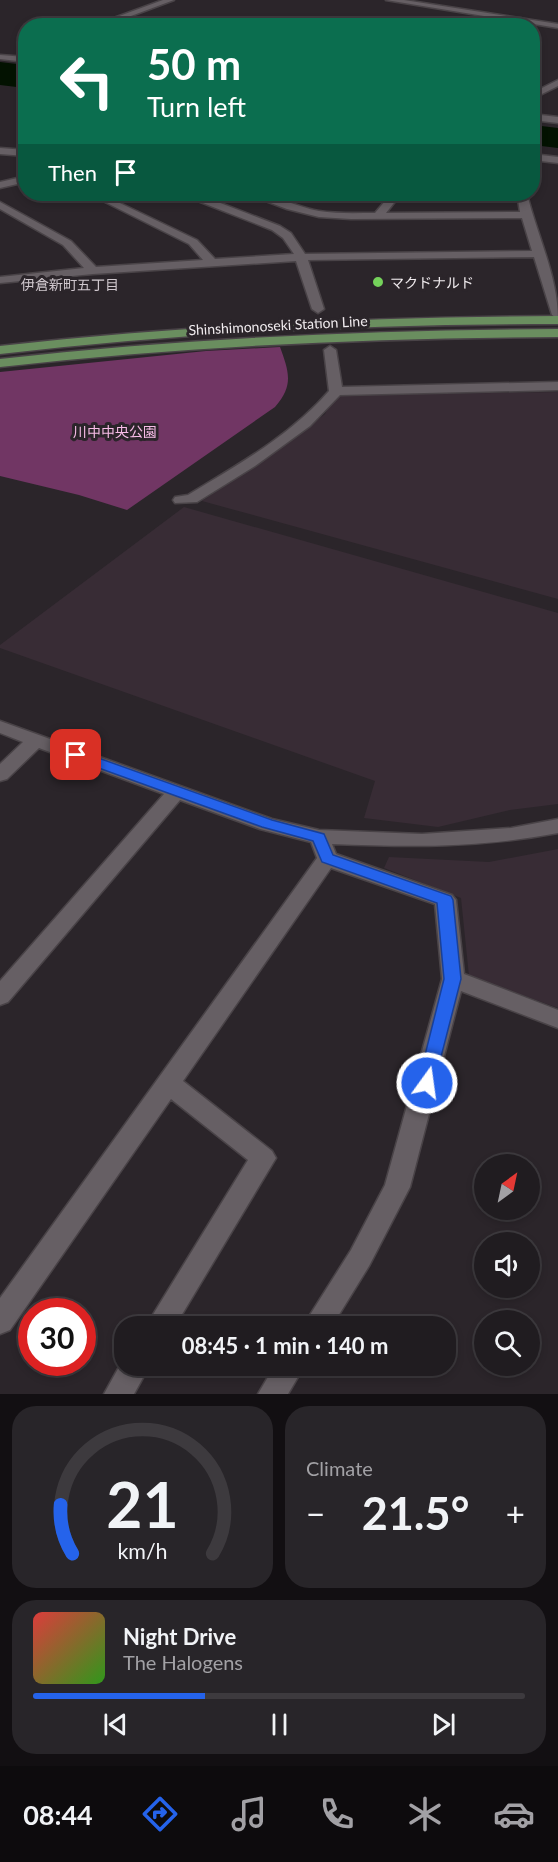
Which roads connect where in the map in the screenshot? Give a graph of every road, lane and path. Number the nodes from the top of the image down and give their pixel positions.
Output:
1 (170, 0) edge
2 (390, 0) edge
3 (118, 18) edge
4 (506, 18) edge
5 (540, 23) edge
6 (558, 26) edge
7 (18, 52) edge
8 (1, 57) edge
9 (18, 59) edge
10 (558, 83) edge
11 (540, 93) edge
12 (540, 118) edge
13 (558, 120) edge
14 (0, 151) edge
15 (18, 152) edge
16 (540, 159) edge
17 (558, 160) edge
18 (18, 180) edge
19 (3, 183) edge
20 (108, 201) edge
21 (207, 201) edge
22 (285, 201) edge
23 (390, 201) edge
24 (523, 201) edge
25 (0, 205) edge
26 (526, 215) junction
27 (378, 216) junction
28 (540, 254) junction
29 (299, 257) junction
30 (211, 262) junction
31 (93, 271) junction
32 (0, 280) edge
33 (318, 309) dead end
34 (558, 315) edge
35 (558, 320) edge
36 (558, 333) edge
37 (0, 350) edge
38 (330, 350) dead end
39 (0, 363) edge
40 (558, 386) edge
41 (336, 391) junction
42 (180, 500) dead end
43 (0, 727) edge
44 (36, 740) junction
45 (0, 775) edge
46 (177, 791) junction
47 (558, 826) edge
48 (323, 848) junction
49 (453, 979) junction
50 (0, 996) edge
51 (558, 1019) edge
52 (168, 1083) junction
53 (166, 1316) edge
54 (323, 1316) edge
55 (0, 1321) edge
56 (129, 1376) edge
57 (284, 1376) edge
58 (118, 1394) edge
59 (272, 1394) edge

1 - 3 street
2 - 4 street
5 - 6 street
7 - 8 street
8 - 9 street
10 - 11 street
12 - 13 street
14 - 15 street
16 - 17 street
18 - 19 street
20 - 30 street
21 - 29 street
22 - 27 street
23 - 27 street
24 - 26 street
25 - 31 street
26 - 27 street
26 - 28 street
28 - 29 street
28 - 34 street
29 - 30 street
29 - 33 street
30 - 31 street
31 - 32 street
35 - 37 main road, Shinshimonoseki Station Line
36 - 39 main road, Shinshimonoseki Station Line
38 - 41 street
40 - 41 street
41 - 42 street
43 - 44 street
44 - 45 street
44 - 46 street
46 - 48 street
46 - 50 street
47 - 48 street
48 - 49 street
48 - 52 street
49 - 51 street
49 - 54 street
52 - 53 street
52 - 55 street
56 - 58 street
57 - 59 street

